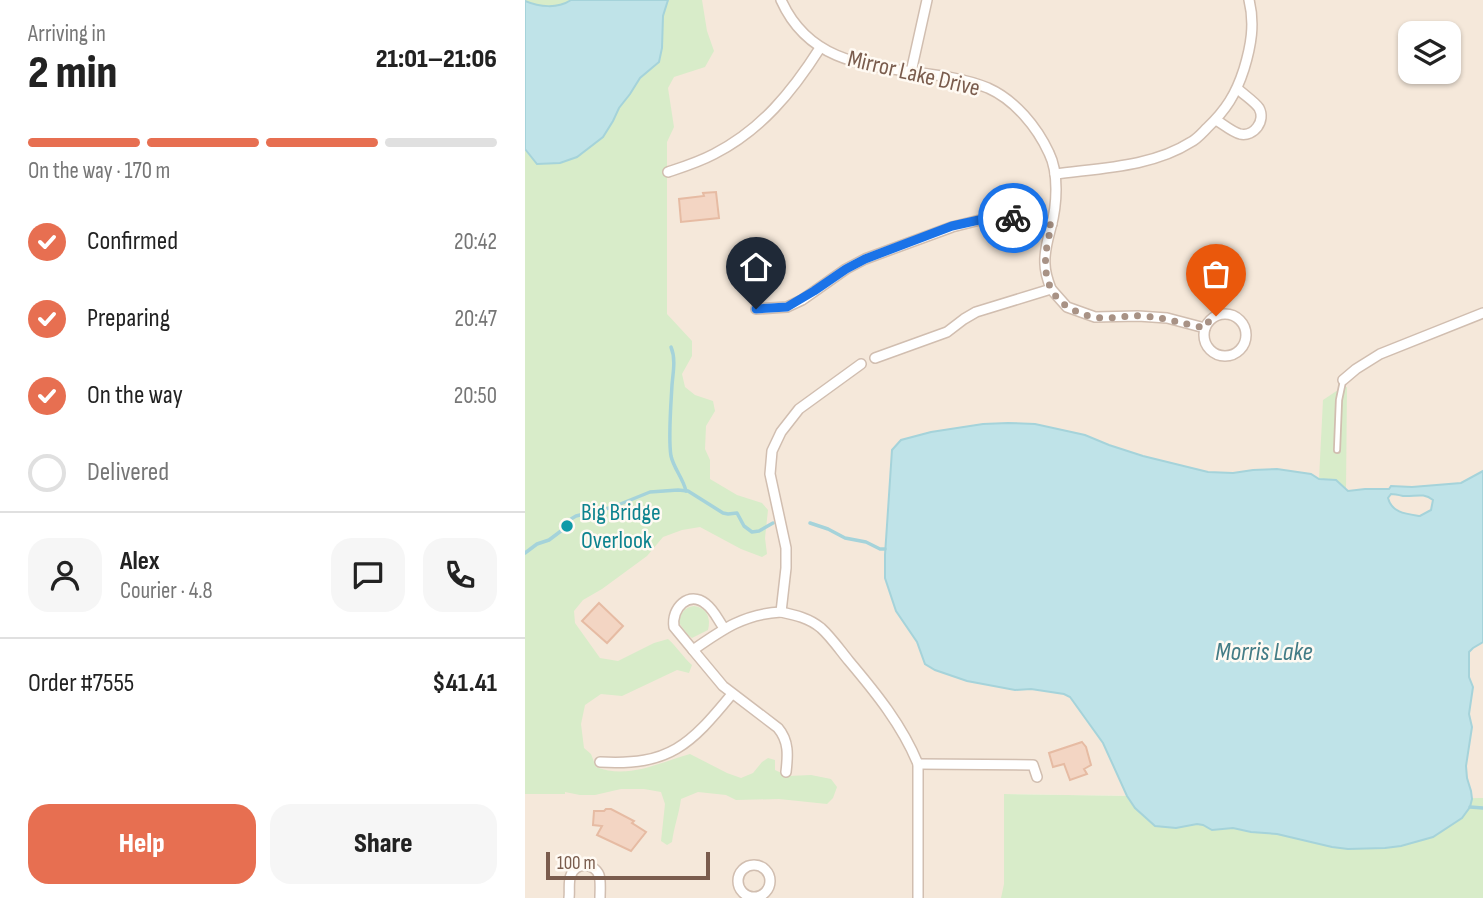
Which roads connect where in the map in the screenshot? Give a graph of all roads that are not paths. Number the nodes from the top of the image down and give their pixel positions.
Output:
1 (781, 0) edge
2 (927, 0) edge
3 (1249, 0) edge
4 (820, 48) junction
5 (911, 72) junction
6 (1238, 89) junction
7 (1216, 120) junction
8 (668, 172) dead end
9 (1055, 174) junction
10 (1052, 225) junction
11 (1051, 289) junction
12 (756, 309) dead end
13 (1483, 313) edge
14 (1205, 328) junction
15 (875, 358) dead end
16 (861, 364) dead end
17 (1343, 380) joint
18 (1337, 450) dead end
19 (781, 612) junction
20 (724, 628) junction
21 (693, 650) junction
22 (732, 694) junction
23 (600, 762) dead end
24 (918, 764) junction
25 (786, 772) dead end
26 (1037, 777) dead end
27 (569, 898) edge
28 (600, 898) edge
29 (918, 898) edge

1 - 4 street, Mirror Lake Drive
2 - 5 street
3 - 6 street
4 - 5 street, Mirror Lake Drive
4 - 8 street
5 - 9 street, Mirror Lake Drive
6 - 7 street
6 - 7 street
7 - 9 street
9 - 10 street, Mirror Lake Drive
10 - 11 street, Mirror Lake Drive
10 - 12 street
11 - 14 street
11 - 15 street
13 - 17 street
14 - 14 street
16 - 19 street
17 - 18 lane
19 - 20 street
19 - 24 street
20 - 21 street
20 - 21 street
21 - 22 street
22 - 23 street
22 - 25 street
24 - 26 street
24 - 29 street
27 - 28 street

